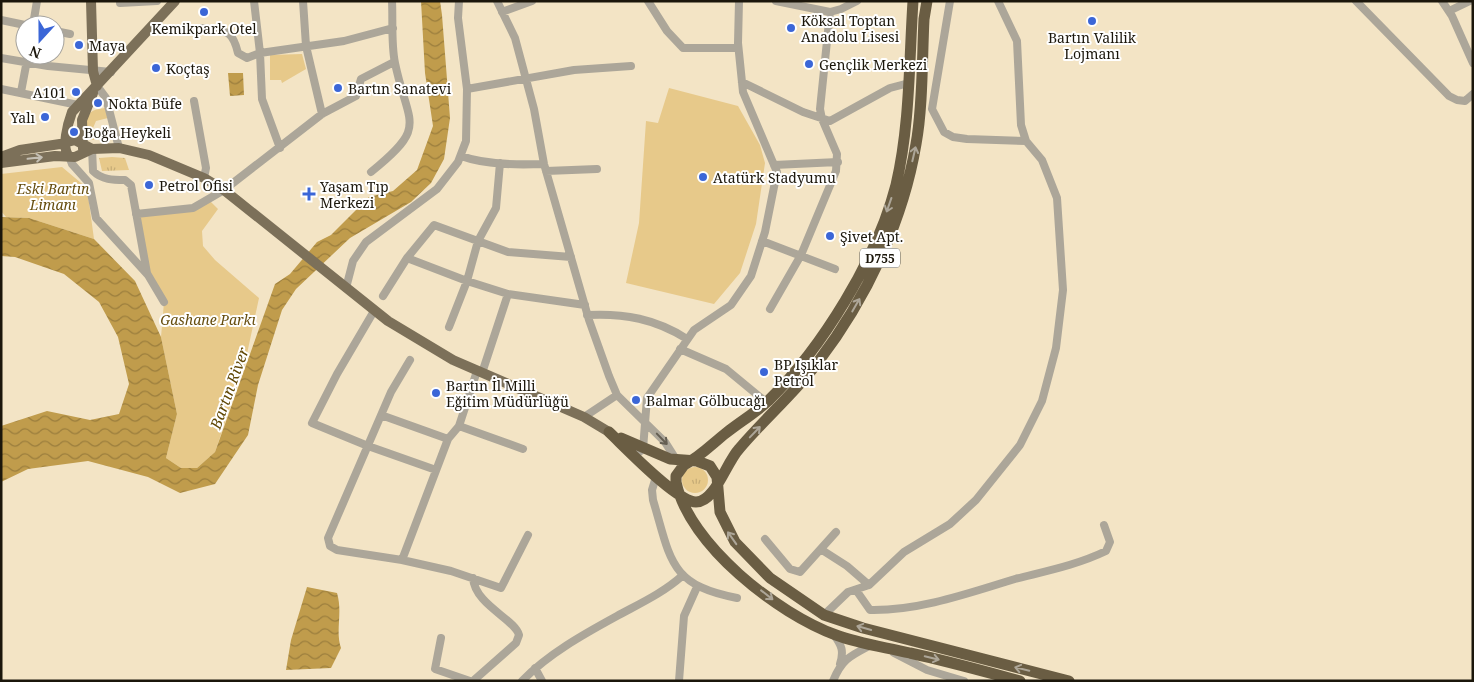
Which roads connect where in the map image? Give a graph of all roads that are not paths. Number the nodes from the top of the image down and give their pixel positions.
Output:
1 (37, 1) edge
2 (91, 1) edge
3 (157, 1) edge
4 (254, 1) edge
5 (303, 1) edge
6 (392, 1) edge
7 (459, 1) edge
8 (497, 1) edge
9 (532, 1) edge
10 (648, 1) edge
11 (739, 1) edge
12 (776, 1) edge
13 (857, 1) edge
14 (913, 1) edge
15 (927, 1) edge
16 (950, 1) edge
17 (998, 1) edge
18 (1356, 1) edge
19 (1442, 1) edge
20 (1470, 1) edge
21 (120, 3) dead end
22 (171, 3) edge
23 (1449, 11) junction
24 (502, 12) junction
25 (830, 12) junction
26 (35, 15) edge
27 (1, 20) edge
28 (15, 23) edge
29 (202, 28) dead end
30 (393, 28) junction
31 (65, 33) edge
32 (70, 34) dead end
33 (306, 46) junction
34 (738, 48) junction
35 (260, 53) junction
36 (1, 58) edge
37 (15, 59) edge
38 (394, 62) junction
39 (1473, 63) edge
40 (26, 65) edge
41 (60, 65) edge
42 (631, 66) dead end
43 (93, 71) junction
44 (111, 72) junction
45 (526, 78) junction
46 (742, 82) junction
47 (909, 83) junction
48 (97, 86) junction
49 (467, 88) junction
50 (1, 89) edge
51 (21, 92) junction
52 (1473, 94) edge
53 (92, 97) junction
54 (194, 101) dead end
55 (78, 105) junction
56 (322, 114) junction
57 (822, 119) junction
58 (1026, 141) junction
59 (67, 143) junction
60 (119, 148) junction
61 (280, 148) junction
62 (92, 149) junction
63 (81, 150) junction
64 (69, 156) junction
65 (461, 156) junction
66 (1, 157) edge
67 (838, 162) junction
68 (1, 163) edge
69 (500, 163) junction
70 (774, 165) junction
71 (545, 168) junction
72 (597, 169) dead end
73 (370, 172) dead end
74 (98, 176) junction
75 (204, 178) junction
76 (89, 183) junction
77 (224, 190) junction
78 (136, 214) junction
79 (478, 241) junction
80 (762, 241) junction
81 (801, 255) junction
82 (571, 257) junction
83 (407, 258) junction
84 (835, 269) dead end
85 (148, 275) junction
86 (467, 281) junction
87 (346, 288) junction
88 (508, 294) junction
89 (383, 296) dead end
90 (164, 302) dead end
91 (584, 305) junction
92 (770, 309) dead end
93 (374, 311) junction
94 (587, 315) junction
95 (449, 327) dead end
96 (687, 339) junction
97 (680, 349) junction
98 (410, 360) dead end
99 (480, 372) junction
100 (617, 395) junction
101 (766, 402) junction
102 (381, 415) junction
103 (584, 417) junction
104 (643, 420) junction
105 (459, 426) junction
106 (609, 432) joint
107 (448, 438) junction
108 (368, 446) junction
109 (638, 447) junction
110 (523, 450) dead end
111 (690, 462) junction
112 (678, 465) junction
113 (436, 470) junction
114 (656, 477) junction
115 (717, 484) junction
116 (680, 495) junction
117 (1104, 525) dead end
118 (836, 532) dead end
119 (528, 535) dead end
120 (765, 539) dead end
121 (822, 550) junction
122 (402, 560) junction
123 (682, 576) junction
124 (473, 578) junction
125 (869, 585) junction
126 (697, 587) junction
127 (856, 590) junction
128 (737, 598) dead end
129 (824, 615) junction
130 (834, 635) junction
131 (442, 638) dead end
132 (870, 646) junction
133 (886, 648) junction
134 (840, 664) junction
135 (535, 668) junction
136 (472, 681) edge
137 (522, 681) edge
138 (542, 681) edge
139 (679, 681) edge
140 (833, 681) edge
141 (964, 681) edge
142 (1020, 681) edge
143 (1069, 681) edge

1 - 26 street
2 - 43 main road
3 - 21 street
4 - 35 street
5 - 33 street
6 - 30 street
7 - 49 street
8 - 24 street
9 - 24 street
10 - 34 street
11 - 34 street
12 - 25 street
13 - 25 street
14 - 47 highway, D755
115 -> 15 highway, D755
16 - 58 street
17 - 58 street
18 - 52 street
19 - 23 street
20 - 23 street
22 - 44 main road
23 - 39 street
24 - 45 street
25 - 57 street
27 - 28 street
29 - 35 street
30 - 33 street
30 - 38 street
31 - 32 street
33 - 35 street
33 - 56 street
34 - 46 street
35 - 61 street
36 - 37 street
38 - 56 street
38 - 73 street
40 - 51 street
41 - 43 street
42 - 45 street
43 - 44 street
43 - 48 main road
44 - 48 main road
45 - 49 street
45 - 71 street
46 - 57 street
46 - 70 street
47 - 57 street
47 -> 101 highway, D755
48 - 53 main road
48 - 55 main road
48 - 60 street
49 - 65 street
50 - 51 street
51 - 55 street
53 - 55 street
53 - 63 main road
54 - 75 street
55 - 59 main road
56 - 61 street
57 - 67 street
58 - 125 street
59 - 63 main road
59 - 64 main road
59 - 66 main road
60 - 62 main road
60 - 75 main road
61 - 77 street
62 - 63 main road
62 - 74 street
63 - 64 main road
68 -> 64 main road
64 - 76 street
65 - 69 street
65 - 87 street
67 - 70 street
67 - 81 street
69 - 71 street
69 - 79 street
70 - 80 street
71 - 72 street
71 - 82 street
74 - 76 street
74 - 78 street
75 - 77 main road
76 - 85 street
77 - 78 street
77 - 87 main road
78 - 85 street
79 - 82 street
79 - 83 street
79 - 86 street
80 - 81 street
80 - 96 street
81 - 84 street
81 - 92 street
82 - 91 street
83 - 86 street
83 - 89 street
85 - 90 street
86 - 88 street
86 - 95 street
87 - 93 main road
88 - 91 street
88 - 99 street
91 - 94 street
93 - 99 main road
93 - 108 street
94 - 96 street
94 - 100 street
96 - 97 street
97 - 101 street
97 - 104 street
98 - 102 street
99 - 103 main road
99 - 105 street
100 - 103 street
100 - 104 street
101 - 111 highway, D755
102 - 107 street
102 - 108 street
103 - 106 main road
104 - 109 street
104 -> 112 street
105 - 107 street
105 - 110 street
106 - 109 highway
107 - 113 street
108 - 113 street
108 - 122 street
109 - 112 highway
109 - 114 highway
111 - 112 highway
111 - 115 highway
112 - 116 highway
113 - 122 street
114 - 116 highway
114 - 123 street
115 - 116 highway
129 -> 115 highway
116 -> 130 highway
117 - 127 street
118 - 121 street
119 - 124 street
120 - 121 street
121 - 125 street
122 - 124 street
123 - 126 street
123 - 135 street
124 - 136 street
125 - 127 street
126 - 128 street
126 - 139 street
127 - 129 street
143 -> 129 highway
130 - 132 highway
130 - 134 street
131 - 136 street
132 - 133 highway
132 - 134 street
133 - 141 street
133 -> 142 highway
134 - 140 street
135 - 137 street
135 - 138 street

